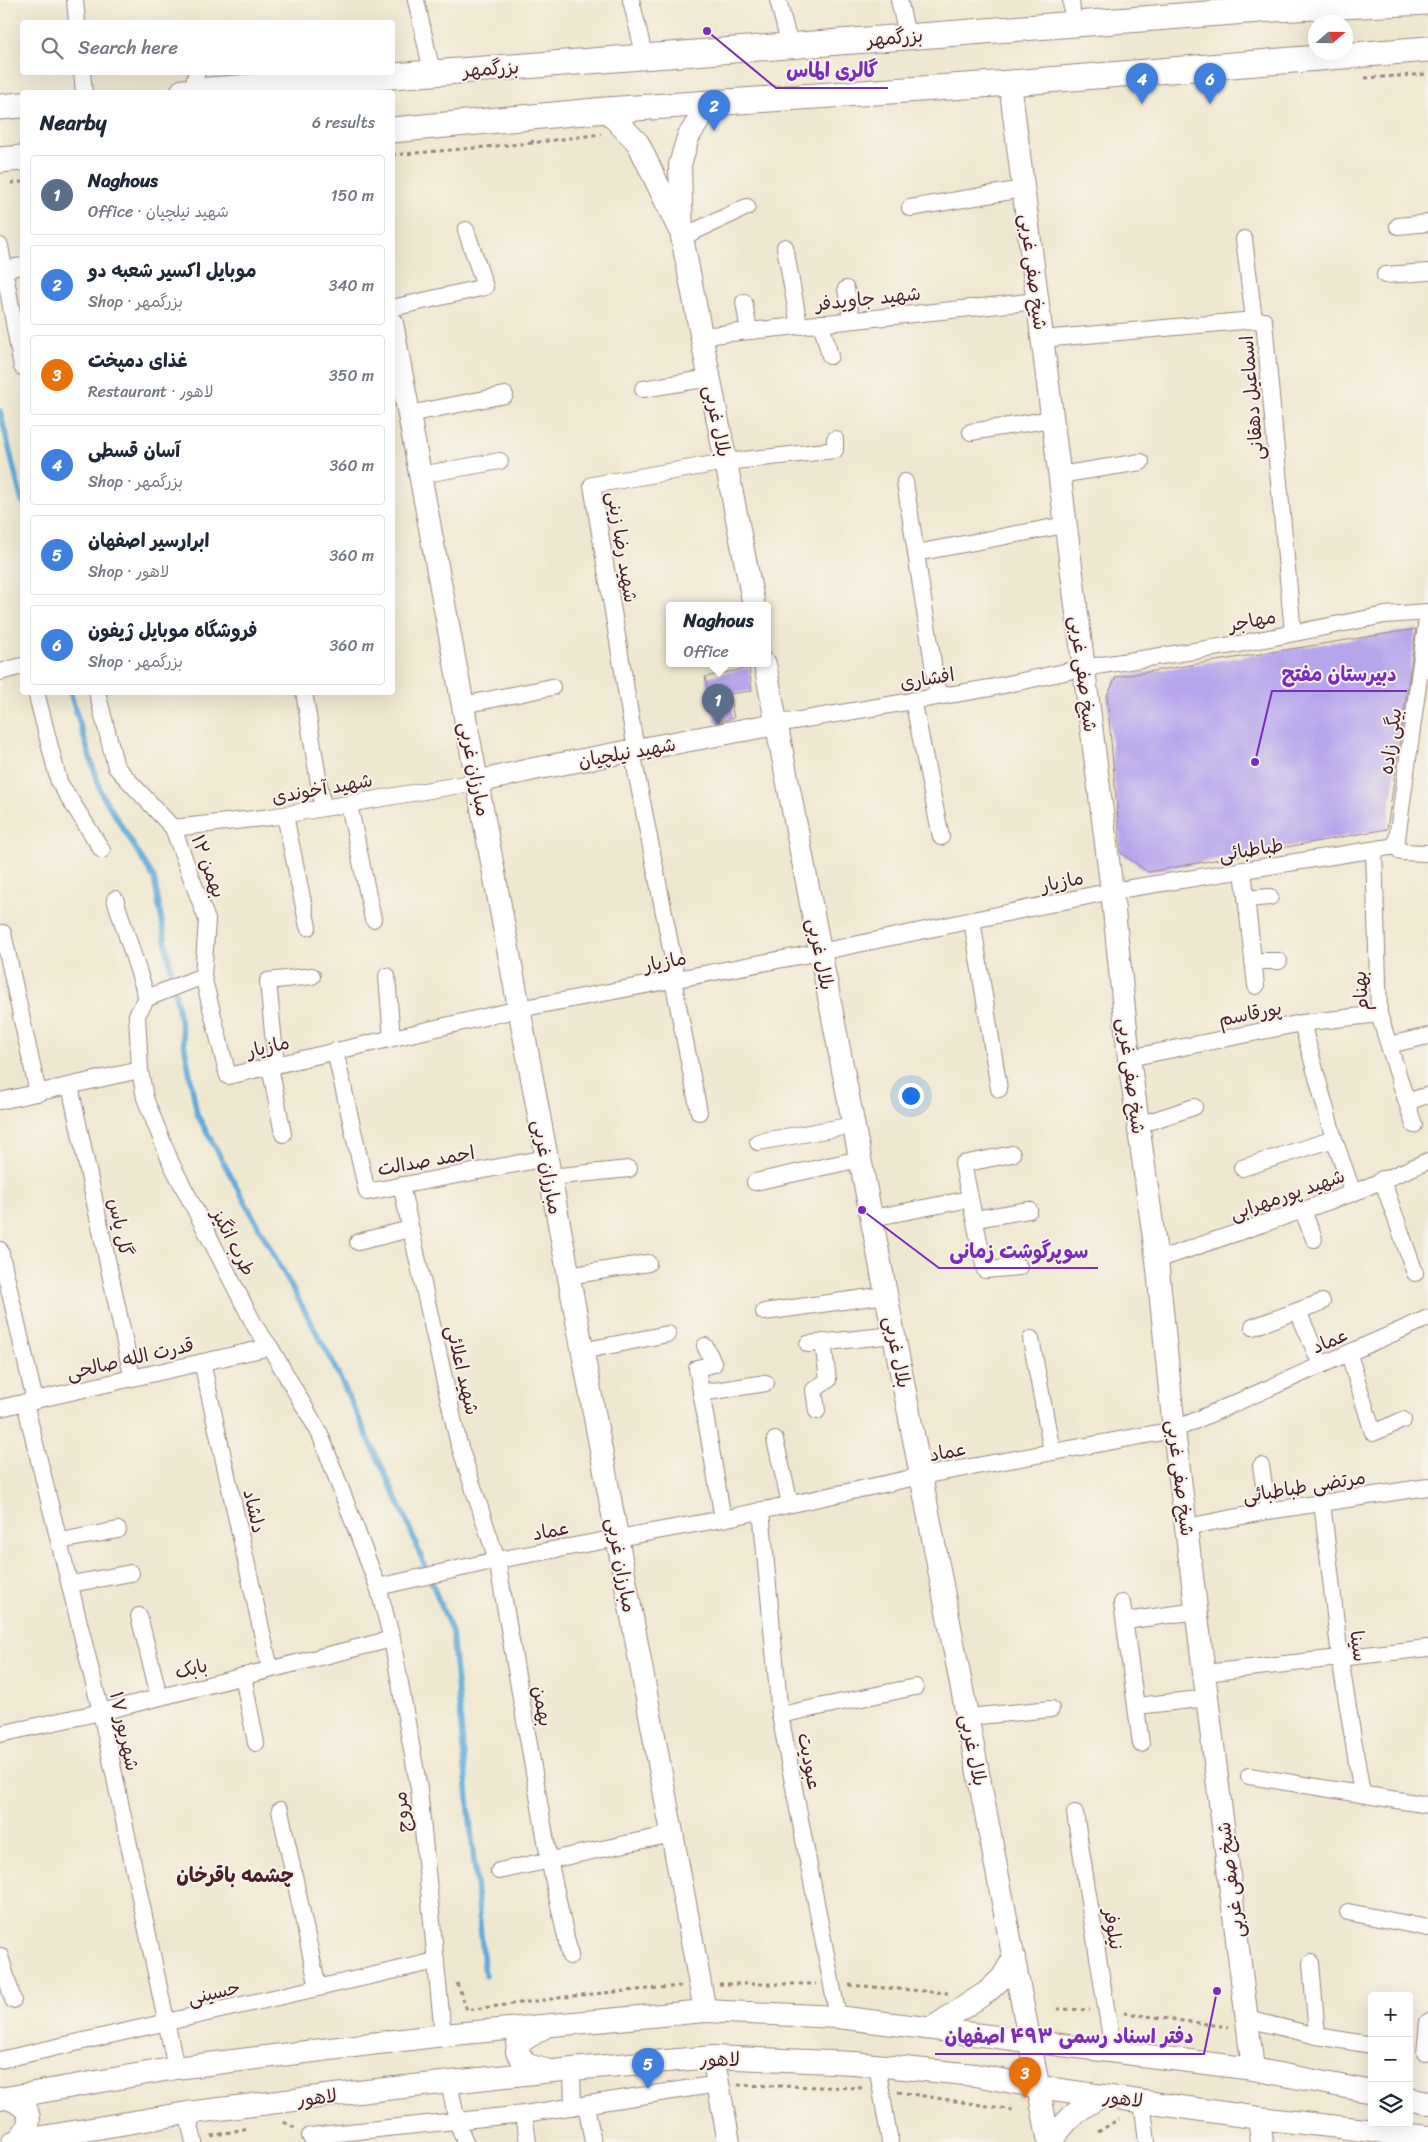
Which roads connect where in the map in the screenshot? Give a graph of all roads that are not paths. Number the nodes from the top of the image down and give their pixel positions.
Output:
1 (75, 0) edge
2 (416, 0) edge
3 (631, 0) edge
4 (778, 0) edge
5 (900, 0) edge
6 (1418, 2) edge
7 (1271, 4) edge
8 (1072, 12) edge
9 (77, 20) edge
10 (907, 35) junction
11 (790, 46) junction
12 (1428, 49) edge
13 (645, 58) junction
14 (432, 72) junction
15 (395, 74) edge
16 (82, 75) edge
17 (380, 75) edge
18 (1010, 82) junction
19 (190, 86) edge
20 (84, 90) edge
21 (710, 103) junction
22 (20, 105) edge
23 (0, 107) edge
24 (606, 110) junction
25 (395, 130) edge
26 (1023, 189) junction
27 (747, 207) dead end
28 (910, 208) dead end
29 (1428, 223) edge
30 (1398, 226) dead end
31 (466, 230) dead end
32 (682, 237) junction
33 (1244, 239) dead end
34 (0, 246) edge
35 (786, 247) dead end
36 (20, 266) edge
37 (4, 269) junction
38 (1428, 272) edge
39 (1385, 275) dead end
40 (846, 289) dead end
41 (1038, 301) junction
42 (744, 302) dead end
43 (395, 307) edge
44 (852, 320) junction
45 (1254, 320) junction
46 (821, 323) junction
47 (799, 325) junction
48 (750, 331) junction
49 (702, 336) junction
50 (1042, 339) junction
51 (20, 341) edge
52 (395, 355) edge
53 (830, 356) dead end
54 (710, 378) junction
55 (398, 387) edge
56 (642, 389) dead end
57 (505, 395) dead end
58 (409, 414) junction
59 (1052, 419) junction
60 (971, 432) dead end
61 (834, 439) dead end
62 (500, 461) dead end
63 (726, 462) junction
64 (1141, 462) dead end
65 (420, 475) junction
66 (1059, 475) junction
67 (905, 482) dead end
68 (1065, 525) junction
69 (916, 553) junction
70 (753, 602) edge
71 (1428, 612) edge
72 (1293, 633) junction
73 (20, 667) edge
74 (766, 667) edge
75 (1084, 668) junction
76 (0, 672) edge
77 (552, 687) dead end
78 (37, 695) edge
79 (98, 695) edge
80 (304, 695) edge
81 (938, 696) junction
82 (913, 700) junction
83 (463, 705) junction
84 (776, 724) junction
85 (634, 750) junction
86 (477, 782) junction
87 (349, 804) junction
88 (323, 808) junction
89 (285, 815) junction
90 (173, 828) junction
91 (941, 837) dead end
92 (1396, 846) junction
93 (102, 850) dead end
94 (1374, 850) junction
95 (1428, 853) edge
96 (1243, 870) junction
97 (1112, 891) junction
98 (1270, 897) dead end
99 (115, 899) dead end
100 (1246, 899) junction
101 (373, 919) dead end
102 (972, 920) junction
103 (308, 927) dead end
104 (3, 934) dead end
105 (820, 952) junction
106 (1279, 961) dead end
107 (1253, 962) junction
108 (203, 976) junction
109 (312, 976) dead end
110 (387, 976) dead end
111 (675, 979) junction
112 (1256, 986) dead end
113 (147, 998) junction
114 (519, 1008) junction
115 (1380, 1014) junction
116 (1302, 1023) junction
117 (1428, 1036) edge
118 (392, 1038) junction
119 (1389, 1045) junction
120 (335, 1051) junction
121 (1129, 1058) junction
122 (273, 1065) junction
123 (140, 1070) junction
124 (228, 1076) joint
125 (70, 1086) junction
126 (999, 1090) dead end
127 (38, 1093) junction
128 (1428, 1095) edge
129 (0, 1101) edge
130 (1407, 1102) junction
131 (1194, 1107) dead end
132 (699, 1112) dead end
133 (854, 1125) junction
134 (1139, 1125) junction
135 (1414, 1125) dead end
136 (283, 1134) dead end
137 (1334, 1139) junction
138 (758, 1142) dead end
139 (1012, 1154) dead end
140 (860, 1159) junction
141 (1428, 1161) edge
142 (548, 1168) junction
143 (1242, 1168) dead end
144 (629, 1169) dead end
145 (1382, 1179) junction
146 (755, 1182) dead end
147 (401, 1186) junction
148 (1352, 1193) junction
149 (970, 1199) junction
150 (1029, 1210) dead end
151 (1303, 1211) junction
152 (872, 1218) junction
153 (975, 1219) junction
154 (410, 1229) junction
155 (1314, 1239) dead end
156 (357, 1241) dead end
157 (0, 1250) edge
158 (1157, 1260) junction
159 (648, 1263) dead end
160 (1019, 1267) dead end
161 (1415, 1273) dead end
162 (568, 1276) junction
163 (886, 1295) junction
164 (1322, 1302) dead end
165 (1298, 1311) junction
166 (764, 1312) dead end
167 (1428, 1318) edge
168 (1253, 1327) dead end
169 (668, 1334) dead end
170 (894, 1335) junction
171 (1031, 1339) dead end
172 (705, 1346) dead end
173 (270, 1347) junction
174 (582, 1350) junction
175 (1349, 1354) junction
176 (202, 1362) junction
177 (1321, 1365) junction
178 (132, 1376) junction
179 (766, 1383) dead end
180 (701, 1393) junction
181 (30, 1402) junction
182 (0, 1408) edge
183 (817, 1411) dead end
184 (1403, 1420) dead end
185 (1174, 1430) junction
186 (774, 1440) dead end
187 (1052, 1452) junction
188 (1260, 1466) dead end
189 (921, 1476) junction
190 (1428, 1487) edge
191 (1322, 1502) junction
192 (790, 1503) junction
193 (761, 1510) junction
194 (1268, 1511) junction
195 (722, 1518) junction
196 (1187, 1526) junction
197 (118, 1530) dead end
198 (617, 1538) junction
199 (60, 1540) junction
200 (497, 1560) junction
201 (131, 1573) dead end
202 (71, 1584) junction
203 (378, 1588) junction
204 (1122, 1603) dead end
205 (1197, 1611) junction
206 (139, 1616) dead end
207 (1125, 1621) junction
208 (392, 1639) junction
209 (1428, 1648) edge
210 (1340, 1658) junction
211 (270, 1669) junction
212 (1204, 1673) junction
213 (243, 1676) junction
214 (915, 1687) dead end
215 (159, 1696) junction
216 (1208, 1698) junction
217 (1137, 1706) junction
218 (1051, 1709) dead end
219 (101, 1712) junction
220 (780, 1715) junction
221 (968, 1717) junction
222 (0, 1734) edge
223 (256, 1743) dead end
224 (1141, 1744) dead end
225 (1249, 1776) dead end
226 (1362, 1794) junction
227 (1428, 1805) edge
228 (280, 1810) dead end
229 (1075, 1813) dead end
230 (672, 1834) junction
231 (549, 1859) junction
232 (499, 1871) dead end
233 (1348, 1912) dead end
234 (1428, 1928) edge
235 (0, 1954) edge
236 (570, 1956) dead end
237 (1014, 1958) junction
238 (436, 1961) junction
239 (1311, 1963) dead end
240 (318, 1988) junction
241 (13, 2000) dead end
242 (704, 2011) junction
243 (838, 2017) junction
244 (1428, 2022) edge
245 (165, 2024) junction
246 (551, 2025) junction
247 (1248, 2025) junction
248 (932, 2028) junction
249 (443, 2035) junction
250 (1316, 2036) junction
251 (1030, 2040) junction
252 (1368, 2043) edge
253 (1113, 2051) junction
254 (1421, 2052) edge
255 (713, 2057) junction
256 (0, 2060) edge
257 (877, 2066) junction
258 (176, 2068) junction
259 (1253, 2069) junction
260 (564, 2070) junction
261 (449, 2082) junction
262 (718, 2084) junction
263 (1039, 2087) junction
264 (1368, 2091) edge
265 (1102, 2096) junction
266 (3, 2099) edge
267 (1142, 2100) junction
268 (1413, 2100) edge
269 (1428, 2103) edge
270 (580, 2106) junction
271 (187, 2113) junction
272 (524, 2114) junction
273 (1259, 2118) junction
274 (457, 2121) junction
275 (310, 2136) road end
276 (1428, 2137) edge
277 (1404, 2138) edge
278 (193, 2141) edge
279 (15, 2142) edge
280 (465, 2142) edge
281 (528, 2142) edge
282 (593, 2142) edge
283 (729, 2142) edge
284 (890, 2142) edge
285 (1050, 2142) edge
286 (1146, 2142) edge
287 (1262, 2142) edge

1 - 9 street
2 - 14 street
3 - 13 street
4 - 11 street
5 - 10 street
6 - 7 main road, بزرگمهر
7 - 8 main road, بزرگمهر
8 - 10 main road, بزرگمهر
10 - 11 main road, بزرگمهر
11 - 13 main road, بزرگمهر
12 - 18 main road
13 - 14 main road, بزرگمهر
14 - 15 main road, بزرگمهر
16 - 20 street
17 - 19 main road, بزرگمهر
18 - 21 main road
18 - 26 street, شیخ صفی غربی
21 - 24 main road
21 - 32 street
22 - 23 main road
24 - 25 main road
24 - 32 street
26 - 28 street
26 - 41 street, شیخ صفی غربی
27 - 32 street
29 - 30 street
31 - 43 street
32 - 49 street, بلال غربی
33 - 45 street
34 - 37 street
35 - 47 street
36 - 37 street
37 - 51 street
38 - 39 street
40 - 44 street
41 - 44 street, شهید جاویدفر
41 - 50 street, شیخ صفی غربی
42 - 48 street
44 - 46 street, شهید جاویدفر
45 - 50 street, اسماعیل دهقانی
45 - 72 street, اسماعیل دهقانی
46 - 47 street, شهید جاویدفر
46 - 53 street
47 - 48 street, شهید جاویدفر
48 - 49 street, شهید جاویدفر
49 - 54 street, بلال غربی
50 - 59 street, شیخ صفی غربی
52 - 55 street, مبارزان غربی
54 - 56 street
54 - 63 street, بلال غربی
55 - 58 street, مبارزان غربی
57 - 58 street
58 - 65 street, مبارزان غربی
59 - 60 street
59 - 66 street, شیخ صفی غربی
61 - 63 street
62 - 65 street
63 - 70 street, بلال غربی
63 - 85 street, شهید رضا زینی
64 - 66 street
65 - 83 street, مبارزان غربی
66 - 68 street, شیخ صفی غربی
67 - 69 street
68 - 69 street
68 - 75 street, شیخ صفی غربی
69 - 81 street
71 - 72 street, مهاجر
71 - 92 street, بیگی زاده
72 - 75 street, مهاجر
73 - 76 street
74 - 84 street, بلال غربی
75 - 81 street, افشاری
75 - 97 street, شیخ صفی غربی
77 - 83 street
78 - 93 street
79 - 90 street, ۱۲ بهمن
80 - 88 street
81 - 82 street, افشاری
82 - 84 street, افشاری
82 - 91 street
83 - 86 street, مبارزان غربی
84 - 85 street, شهید نیلچیان
84 - 105 street, بلال غربی
85 - 86 street, شهید نیلچیان
85 - 111 street
86 - 87 street, شهید آخوندی
86 - 114 street, مبارزان غربی
87 - 88 street, شهید آخوندی
87 - 101 street
88 - 89 street, شهید آخوندی
89 - 90 street, شهید آخوندی
89 - 103 street
90 - 108 street, ۱۲ بهمن
92 - 94 street, طباطبائی
92 - 95 street
94 - 96 street, طباطبائی
94 - 115 street, بهنام
96 - 97 street, طباطبائی
96 - 100 street
97 - 102 street, مازیار
97 - 121 street, شیخ صفی غربی
98 - 100 street
99 - 113 street
100 - 107 street
102 - 105 street, مازیار
102 - 126 street
104 - 127 street
105 - 111 street, مازیار
105 - 133 street, بلال غربی
106 - 107 street
107 - 112 street
108 - 113 street
108 - 124 street, ۱۲ بهمن
109 - 122 street
110 - 118 street
111 - 114 street, مازیار
111 - 132 street
113 - 123 street, طرب انگیز
114 - 118 street, مازیار
114 - 142 street, مبارزان غربی
115 - 116 street, پورقاسم
115 - 119 street, بهنام
116 - 121 street, پورقاسم
116 - 137 street
117 - 119 street
118 - 120 street, مازیار
119 - 130 street, بهنام
120 - 122 street, مازیار
120 - 147 street, احمد صدالت
121 - 134 street, شیخ صفی غربی
122 - 124 street, مازیار
122 - 136 street
123 - 125 street
123 - 173 street, طرب انگیز
125 - 127 street
125 - 178 street, گل یاس
127 - 129 street
128 - 130 street
130 - 135 street, بهنام
131 - 134 street
133 - 138 street
133 - 140 street, بلال غربی
134 - 158 street, شیخ صفی غربی
137 - 143 street
137 - 148 street
139 - 149 street
140 - 146 street
140 - 152 street, بلال غربی
141 - 145 street, شهید پورمهرابی
142 - 144 street, احمد صدالت
142 - 147 street, احمد صدالت
142 - 162 street, مبارزان غربی
145 - 148 street, شهید پورمهرابی
145 - 161 street
147 - 154 street, شهید اعلائی
148 - 151 street, شهید پورمهرابی
149 - 152 street
149 - 153 street
150 - 153 street
151 - 155 street
151 - 158 street, شهید پورمهرابی
152 - 163 street, بلال غربی
153 - 160 street
154 - 156 street
154 - 200 street, شهید اعلائی
157 - 181 street, ۱۷ شهریور
158 - 185 street, شیخ صفی غربی
159 - 162 street
162 - 174 street, مبارزان غربی
163 - 166 street
163 - 170 street, بلال غربی
164 - 165 street
165 - 168 street
165 - 177 street
167 - 175 street, عماد
169 - 174 street
170 - 183 street
170 - 189 street, بلال غربی
171 - 187 street
172 - 180 street
173 - 176 street, قدرت الله صالحی
173 - 203 street, طرب انگیز
174 - 198 street, مبارزان غربی
175 - 177 street, عماد
175 - 184 street
176 - 178 street, قدرت الله صالحی
176 - 211 street, دلشاد
177 - 185 street, عماد
178 - 181 street, قدرت الله صالحی
179 - 180 street
180 - 195 street
181 - 182 street, قدرت الله صالحی
181 - 199 street, ۱۷ شهریور
185 - 187 street, عماد
185 - 196 street, شیخ صفی غربی
186 - 192 street
187 - 189 street, عماد
188 - 194 street
189 - 192 street, عماد
189 - 221 street, بلال غربی
190 - 191 street, مرتضی طباطبائی
191 - 194 street, مرتضی طباطبائی
191 - 210 street, سینا
192 - 193 street, عماد
193 - 195 street, عماد
193 - 220 street, عبودیت
194 - 196 street, مرتضی طباطبائی
195 - 198 street, عماد
196 - 205 street, شیخ صفی غربی
197 - 199 street
198 - 200 street, عماد
198 - 230 street, مبارزان غربی
199 - 202 street, ۱۷ شهریور
200 - 203 street, عماد
200 - 231 street, بهمن
201 - 202 street
202 - 219 street, ۱۷ شهریور
203 - 208 street, مروج
204 - 207 street
205 - 207 street
205 - 212 street, شیخ صفی غربی
206 - 215 street
207 - 217 street
208 - 211 street, بابک
208 - 238 street, مروج
209 - 210 street
210 - 212 street
210 - 226 street, سینا
211 - 213 street, بابک
212 - 216 street, شیخ صفی غربی
213 - 215 street, بابک
213 - 223 street
214 - 220 street
215 - 219 street, بابک
216 - 217 street
216 - 247 street, شیخ صفی غربی
217 - 224 street
218 - 221 street
219 - 222 street, بابک
219 - 245 street, ۱۷ شهریور
220 - 243 street, عبودیت
221 - 237 street, بلال غربی
225 - 226 street
226 - 227 street
228 - 240 street
229 - 253 street, نیلوفر
230 - 231 street
230 - 242 street, مبارزان غربی
231 - 232 street
231 - 236 street, بهمن
233 - 234 street
235 - 241 street
237 - 248 street
237 - 251 street, بلال غربی
238 - 240 street, حسینی
238 - 249 street, مروج
239 - 250 street
240 - 245 street, حسینی
242 - 243 street
242 - 246 street
243 - 248 street
244 - 254 street
245 - 256 street, حسینی
245 - 258 street, ۱۷ شهریور
246 - 249 street
246 - 260 street
247 - 250 street
247 - 259 street, شیخ صفی غربی
248 - 251 street
249 - 258 street
250 - 252 street
251 - 253 street
251 - 263 street, بلال غربی
253 - 259 street
255 - 257 street, لاهور
255 - 260 street, لاهور
255 - 262 street
257 - 263 street, لاهور
257 - 284 street
258 - 266 street
259 - 264 street
260 - 261 street, لاهور
260 - 270 street
261 - 271 street, لاهور
261 - 274 street
262 - 270 street
262 - 283 street
263 - 265 street, لاهور
263 - 285 street, بلال غربی
265 - 267 street, لاهور
265 - 285 street
266 - 279 street
267 - 273 street, لاهور
267 - 286 street
268 - 269 street
270 - 272 street
270 - 282 street
271 - 278 street
271 - 279 street, لاهور
272 - 274 street
272 - 281 street
273 - 277 street, لاهور
273 - 287 street
274 - 275 street
274 - 280 street
276 - 277 street, لاهور

